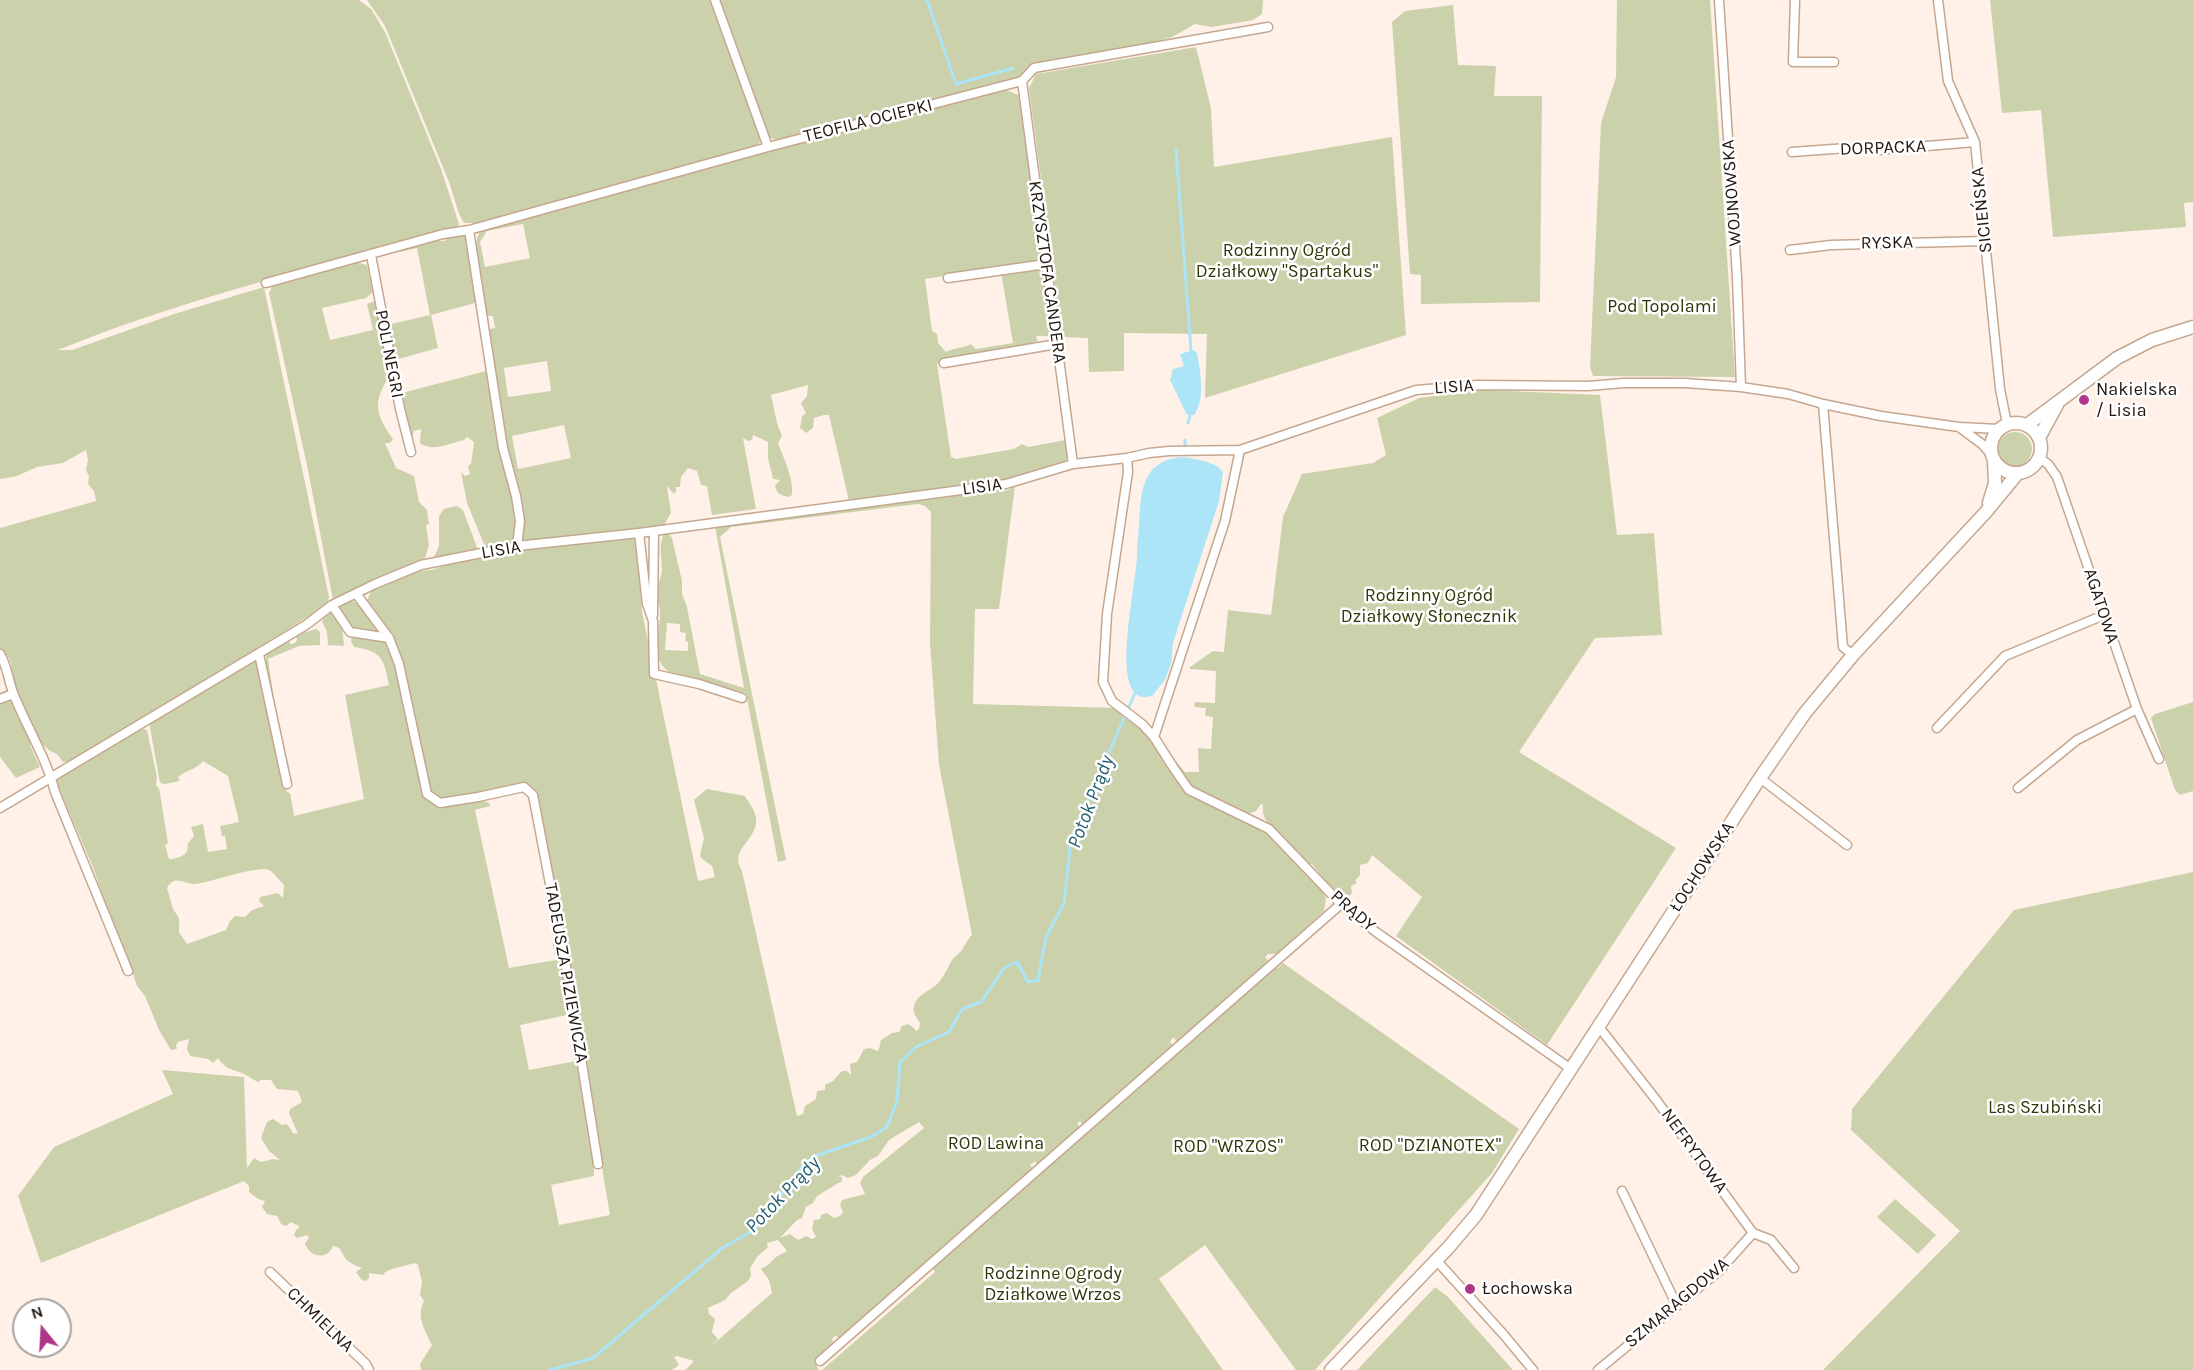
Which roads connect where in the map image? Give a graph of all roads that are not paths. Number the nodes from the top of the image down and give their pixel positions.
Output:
1 (715, 0) edge
2 (1719, 0) edge
3 (1795, 0) edge
4 (1938, 0) edge
5 (1268, 27) dead end
6 (1834, 62) dead end
7 (1022, 81) junction
8 (1975, 142) junction
9 (768, 147) junction
10 (1792, 152) dead end
11 (469, 230) junction
12 (1985, 242) junction
13 (1790, 250) dead end
14 (371, 255) junction
15 (1046, 264) junction
16 (948, 278) dead end
17 (266, 283) dead end
18 (2193, 327) edge
19 (1057, 344) junction
20 (944, 363) dead end
21 (1741, 387) junction
22 (2060, 399) junction
23 (1823, 404) junction
24 (2027, 425) junction
25 (2003, 426) junction
26 (1959, 427) junction
27 (2039, 438) junction
28 (1240, 450) junction
29 (411, 452) dead end
30 (1127, 458) junction
31 (1992, 458) junction
32 (2039, 458) junction
33 (1073, 464) junction
34 (2018, 473) junction
35 (1985, 513) junction
36 (654, 531) junction
37 (639, 533) junction
38 (517, 546) junction
39 (357, 595) junction
40 (332, 605) junction
41 (2104, 615) junction
42 (653, 621) junction
43 (389, 638) junction
44 (0, 654) edge
45 (259, 654) junction
46 (1853, 655) junction
47 (13, 694) junction
48 (742, 698) dead end
49 (0, 699) edge
50 (2136, 709) junction
51 (1936, 728) dead end
52 (1154, 737) junction
53 (2159, 759) dead end
54 (51, 777) junction
55 (1760, 778) junction
56 (287, 784) dead end
57 (2018, 788) dead end
58 (0, 808) edge
59 (1847, 845) dead end
60 (1341, 904) junction
61 (128, 971) dead end
62 (1599, 1027) junction
63 (1571, 1069) junction
64 (598, 1164) dead end
65 (1622, 1191) dead end
66 (1753, 1233) junction
67 (1436, 1260) junction
68 (1794, 1268) dead end
69 (270, 1272) dead end
70 (1677, 1306) junction
71 (820, 1361) dead end
72 (369, 1370) edge
73 (1331, 1370) edge
74 (1533, 1370) edge
75 (1598, 1370) edge

1 - 9 street
2 - 21 street, WOJNOWSKA
3 - 6 street
4 - 8 street, SICIEŃSKA
5 - 7 street, TEOFILA OCIEPKI
7 - 9 street, TEOFILA OCIEPKI
7 - 15 street, KRZYSZTOFA CANDERA
8 - 10 street, DORPACKA
8 - 12 street, SICIEŃSKA
9 - 11 street, TEOFILA OCIEPKI
11 - 14 street, TEOFILA OCIEPKI
11 - 38 street
12 - 13 street, RYSKA
12 - 25 street, SICIEŃSKA
14 - 17 street, TEOFILA OCIEPKI
14 - 29 street, POLI NEGRI
15 - 16 street
15 - 19 street, KRZYSZTOFA CANDERA
18 - 22 main road
19 - 20 street
19 - 33 street, KRZYSZTOFA CANDERA
21 - 23 street, LISIA
21 - 28 street, LISIA
22 - 24 main road
22 - 27 main road
23 - 26 street, LISIA
23 - 46 street
24 - 25 main road
24 - 27 main road
25 - 26 street, LISIA
25 - 31 main road
26 - 31 street, LISIA
27 - 32 main road
28 - 30 street, LISIA
28 - 52 street
30 - 33 street, LISIA
30 - 52 street, PRĄDY
31 - 34 main road
31 - 35 main road, ŁOCHOWSKA
32 - 34 main road
32 - 41 street, AGATOWA
33 - 36 street, LISIA
34 - 35 main road, ŁOCHOWSKA
35 - 46 main road, ŁOCHOWSKA
36 - 37 street, LISIA
36 - 42 street
37 - 38 street, LISIA
37 - 42 street
38 - 39 street, LISIA
39 - 40 street, LISIA
39 - 43 street
40 - 43 street
40 - 45 street, LISIA
41 - 50 street, AGATOWA
41 - 51 street
42 - 48 street
43 - 64 street, TADEUSZA PIZIEWICZA
44 - 47 street
45 - 54 street, LISIA
45 - 56 street
46 - 55 main road, ŁOCHOWSKA
47 - 49 street
47 - 54 street
50 - 53 street, AGATOWA
50 - 57 street
52 - 60 street, PRĄDY
54 - 58 street, LISIA
54 - 61 street
55 - 59 street
55 - 62 main road, ŁOCHOWSKA
60 - 63 street, PRĄDY
60 - 71 street
62 - 63 main road, ŁOCHOWSKA
62 - 66 street, NEFRYTOWA
63 - 67 main road, ŁOCHOWSKA
65 - 70 street
66 - 68 street, NEFRYTOWA
66 - 70 street, SZMARAGDOWA
67 - 73 main road, ŁOCHOWSKA
67 - 74 street
69 - 72 street, CHMIELNA
70 - 75 street, SZMARAGDOWA

